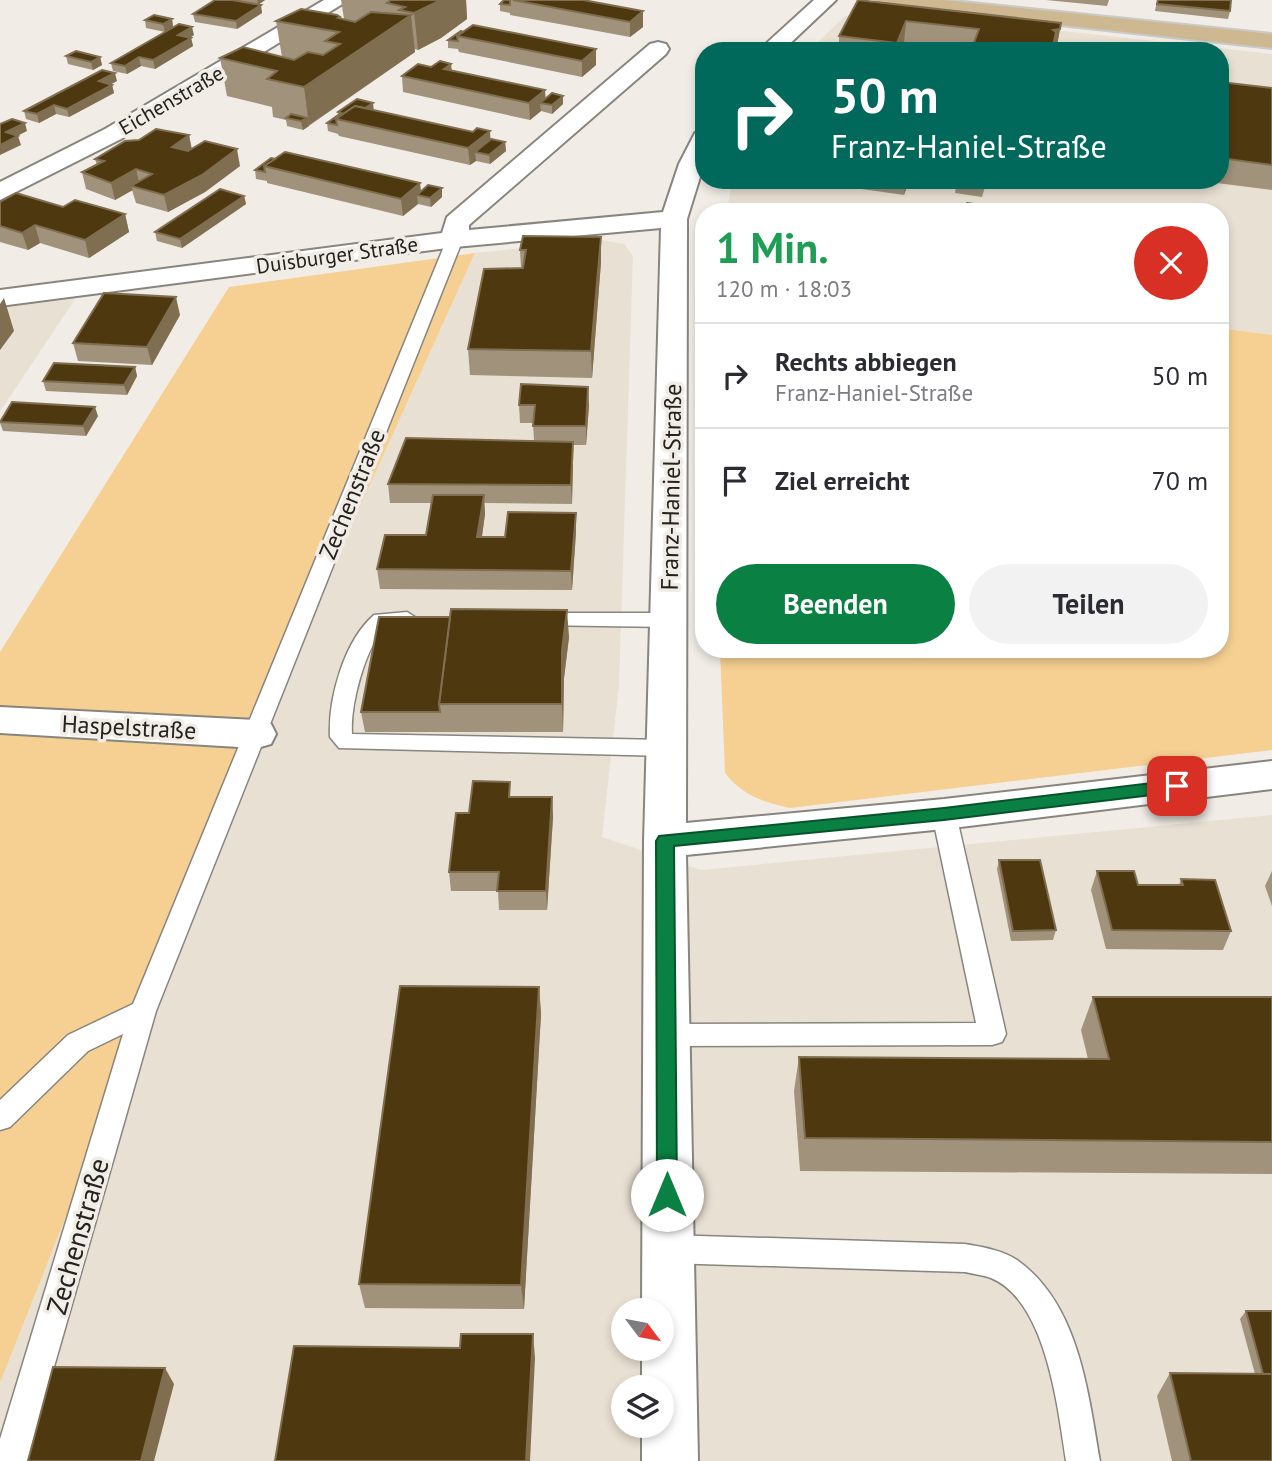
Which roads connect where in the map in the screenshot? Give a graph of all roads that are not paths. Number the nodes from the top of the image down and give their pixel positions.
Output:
1 (339, 0) edge
2 (826, 0) edge
3 (885, 0) edge
4 (785, 8) dead end
5 (1272, 41) edge
6 (761, 42) edge
7 (778, 42) edge
8 (658, 49) dead end
9 (695, 156) edge
10 (0, 192) edge
11 (674, 219) junction
12 (455, 239) junction
13 (0, 298) edge
14 (425, 619) edge
15 (520, 620) edge
16 (668, 621) junction
17 (0, 720) edge
18 (257, 734) junction
19 (667, 748) junction
20 (1272, 775) edge
21 (944, 814) junction
22 (665, 841) junction
23 (143, 1010) junction
24 (666, 1035) junction
25 (0, 1118) edge
26 (667, 1249) junction
27 (10, 1461) edge
28 (670, 1461) edge
29 (1083, 1461) edge

1 - 10 street, Eichenstraße
2 - 7 street
3 - 5 main road
4 - 6 street
8 - 12 street, Zechenstraße
9 - 11 street, Franz-Haniel-Straße
11 - 12 street, Duisburger Straße
11 - 16 street, Franz-Haniel-Straße
12 - 13 street, Duisburger Straße
12 - 18 lane, Zechenstraße
14 - 19 lane
15 - 16 lane
16 - 19 street, Franz-Haniel-Straße
17 - 18 street, Haspelstraße
18 - 23 lane, Zechenstraße
19 - 22 street, Franz-Haniel-Straße
20 - 21 street
21 - 22 street
21 - 24 lane
22 - 24 street, Franz-Haniel-Straße
23 - 25 lane
23 - 27 lane, Zechenstraße
24 - 26 street, Franz-Haniel-Straße
26 - 28 street, Franz-Haniel-Straße
26 - 29 lane

